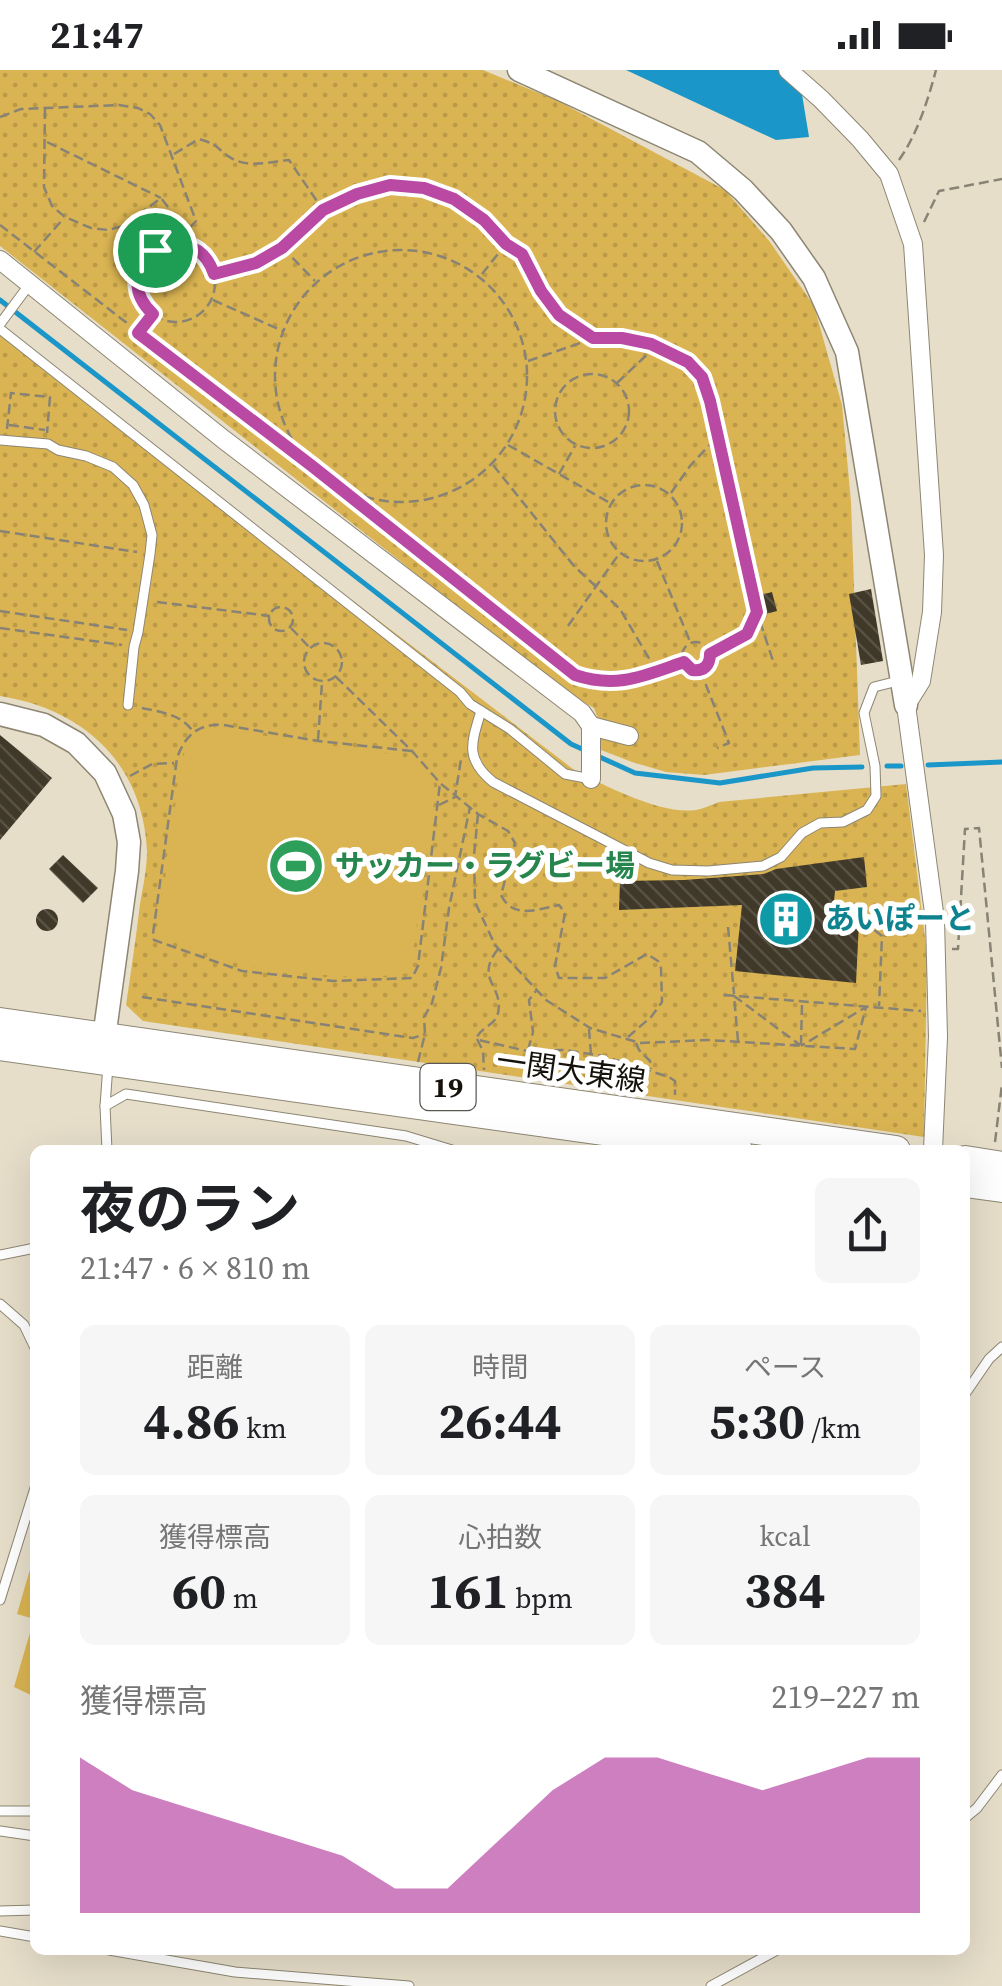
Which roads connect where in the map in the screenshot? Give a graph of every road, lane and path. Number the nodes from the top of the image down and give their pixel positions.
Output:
1 (518, 70) edge
2 (788, 70) edge
3 (936, 70) edge
4 (46, 107) junction
5 (0, 117) edge
6 (46, 141) junction
7 (172, 154) junction
8 (889, 174) junction
9 (1002, 179) edge
10 (162, 198) junction
11 (323, 210) junction
12 (65, 216) junction
13 (0, 226) edge
14 (176, 244) junction
15 (506, 244) junction
16 (913, 244) junction
17 (282, 248) junction
18 (34, 252) junction
19 (0, 260) edge
20 (214, 274) junction
21 (480, 277) junction
22 (316, 282) junction
23 (25, 290) junction
24 (211, 299) junction
25 (153, 314) junction
26 (2, 323) edge
27 (282, 331) junction
28 (138, 333) junction
29 (593, 338) junction
30 (656, 346) junction
31 (527, 361) junction
32 (617, 383) junction
33 (7, 425) junction
34 (47, 430) junction
35 (718, 436) junction
36 (2, 440) edge
37 (46, 444) junction
38 (507, 444) junction
39 (576, 445) dead end
40 (492, 464) junction
41 (312, 466) junction
42 (559, 474) junction
43 (670, 494) junction
44 (610, 504) junction
45 (0, 532) edge
46 (620, 553) junction
47 (150, 554) junction
48 (657, 559) junction
49 (596, 586) junction
50 (143, 600) junction
51 (0, 611) edge
52 (757, 612) junction
53 (270, 616) junction
54 (568, 626) dead end
55 (290, 627) junction
56 (0, 628) edge
57 (138, 632) junction
58 (691, 644) junction
59 (134, 647) junction
60 (310, 648) junction
61 (710, 654) junction
62 (773, 661) dead end
63 (684, 662) junction
64 (700, 670) junction
65 (657, 672) junction
66 (336, 676) junction
67 (903, 680) junction
68 (322, 682) junction
69 (906, 704) junction
70 (128, 705) joint
71 (480, 711) junction
72 (0, 714) edge
73 (591, 726) junction
74 (192, 732) junction
75 (629, 736) dead end
76 (318, 741) junction
77 (718, 748) dead end
78 (412, 752) junction
79 (461, 760) dead end
80 (177, 763) junction
81 (124, 779) dead end
82 (590, 779) joint
83 (440, 783) junction
84 (455, 797) junction
85 (439, 805) junction
86 (471, 805) junction
87 (478, 814) junction
88 (832, 918) dead end
89 (728, 927) dead end
90 (499, 949) junction
91 (936, 950) junction
92 (536, 991) junction
93 (724, 995) dead end
94 (734, 996) junction
95 (142, 997) dead end
96 (802, 1002) junction
97 (866, 1007) junction
98 (879, 1008) junction
99 (938, 1012) junction
100 (0, 1022) edge
101 (590, 1028) junction
102 (425, 1034) junction
103 (477, 1038) junction
104 (627, 1038) junction
105 (636, 1041) junction
106 (738, 1042) junction
107 (0, 1046) edge
108 (801, 1046) junction
109 (106, 1049) junction
110 (527, 1051) junction
111 (591, 1055) junction
112 (417, 1064) dead end
113 (1002, 1068) edge
114 (651, 1072) junction
115 (484, 1074) dead end
116 (1002, 1084) edge
117 (603, 1091) dead end
118 (675, 1095) dead end
119 (105, 1106) junction
120 (107, 1145) edge
121 (436, 1145) edge
122 (707, 1145) edge
123 (857, 1145) edge
124 (933, 1145) edge
125 (998, 1154) edge
126 (970, 1159) edge
127 (970, 1183) edge
128 (1002, 1188) edge
129 (30, 1249) edge
130 (0, 1255) edge
131 (0, 1304) edge
132 (30, 1337) edge
133 (1002, 1347) edge
134 (970, 1387) edge
135 (30, 1504) edge
136 (0, 1600) edge
137 (1002, 1776) edge
138 (0, 1811) edge
139 (30, 1811) edge
140 (970, 1814) edge
141 (0, 1830) edge
142 (30, 1835) edge
143 (30, 1910) edge
144 (0, 1911) edge
145 (0, 1931) edge
146 (30, 1936) edge
147 (138, 1955) edge
148 (767, 1955) edge
149 (409, 1986) edge
150 (711, 1986) edge

1 - 67 street
2 - 8 street
3 - 8 path
4 - 5 path
4 - 6 path
4 - 7 path
6 - 10 path
6 - 12 path
7 - 11 path
7 - 14 path
8 - 16 street
9 - 16 path
10 - 12 path
10 - 14 path
11 - 15 path
11 - 17 path
12 - 18 path
13 - 18 path
14 - 20 path
14 - 25 path
15 - 21 path
15 - 29 path
16 - 69 street
17 - 20 path
17 - 22 path
18 - 28 path
19 - 23 street
20 - 24 path
21 - 22 path
21 - 31 path
22 - 27 path
23 - 26 lane
23 - 73 street
24 - 25 path
24 - 27 path
25 - 28 path
26 - 71 lane
27 - 41 path
28 - 41 path
29 - 30 path
29 - 31 path
30 - 32 path
30 - 35 path
31 - 38 path
32 - 32 path
33 - 34 path
33 - 34 path
33 - 36 path
34 - 37 path
35 - 43 path
35 - 52 path
36 - 37 lane
37 - 47 lane
38 - 40 path
38 - 42 path
39 - 42 path
40 - 41 path
40 - 49 path
41 - 65 path
42 - 44 path
43 - 44 path
43 - 48 path
44 - 46 path
45 - 47 path
46 - 48 path
46 - 49 path
47 - 50 lane
48 - 58 path
49 - 54 path
49 - 65 path
50 - 53 path
50 - 57 lane
51 - 57 path
52 - 61 path
52 - 62 path
53 - 55 path
53 - 55 path
55 - 60 path
56 - 59 path
57 - 59 lane
58 - 61 path
58 - 63 path
59 - 70 lane
60 - 66 path
60 - 68 path
61 - 64 path
63 - 64 path
63 - 65 path
64 - 77 path
66 - 68 path
66 - 78 path
67 - 69 street
67 - 71 lane
68 - 76 path
69 - 91 street
70 - 74 path
71 - 82 lane
72 - 109 street
73 - 75 street
73 - 82 street
74 - 76 path
74 - 80 path
76 - 78 path
78 - 83 path
79 - 84 path
80 - 81 path
80 - 85 path
83 - 84 path
83 - 85 path
84 - 85 path
84 - 86 path
86 - 87 path
86 - 102 path
87 - 90 path
87 - 104 path
88 - 98 path
89 - 94 path
90 - 92 path
90 - 103 path
91 - 99 street
91 - 113 path
92 - 101 path
92 - 110 path
93 - 94 path
94 - 96 path
94 - 106 path
94 - 108 path
95 - 102 path
96 - 97 path
96 - 108 path
97 - 98 path
97 - 108 path
97 - 108 path
98 - 99 path
99 - 124 street
100 - 109 main road, 一関大東線 / 19
101 - 104 path
101 - 111 path
102 - 112 path
103 - 110 path
103 - 115 path
104 - 105 path
105 - 106 path
105 - 114 path
106 - 108 path
107 - 109 main road, 一関大東線 / 19
109 - 119 lane
109 - 122 main road, 一関大東線 / 19
109 - 123 main road, 一関大東線 / 19
110 - 111 path
111 - 114 path
111 - 117 path
114 - 118 path
116 - 125 path
119 - 120 lane
119 - 121 lane
125 - 126 main road
127 - 128 main road
129 - 130 lane
131 - 132 lane
133 - 134 lane
135 - 136 lane
137 - 140 lane
138 - 139 lane
141 - 142 lane
143 - 144 lane
145 - 146 lane
147 - 149 lane
148 - 150 lane

